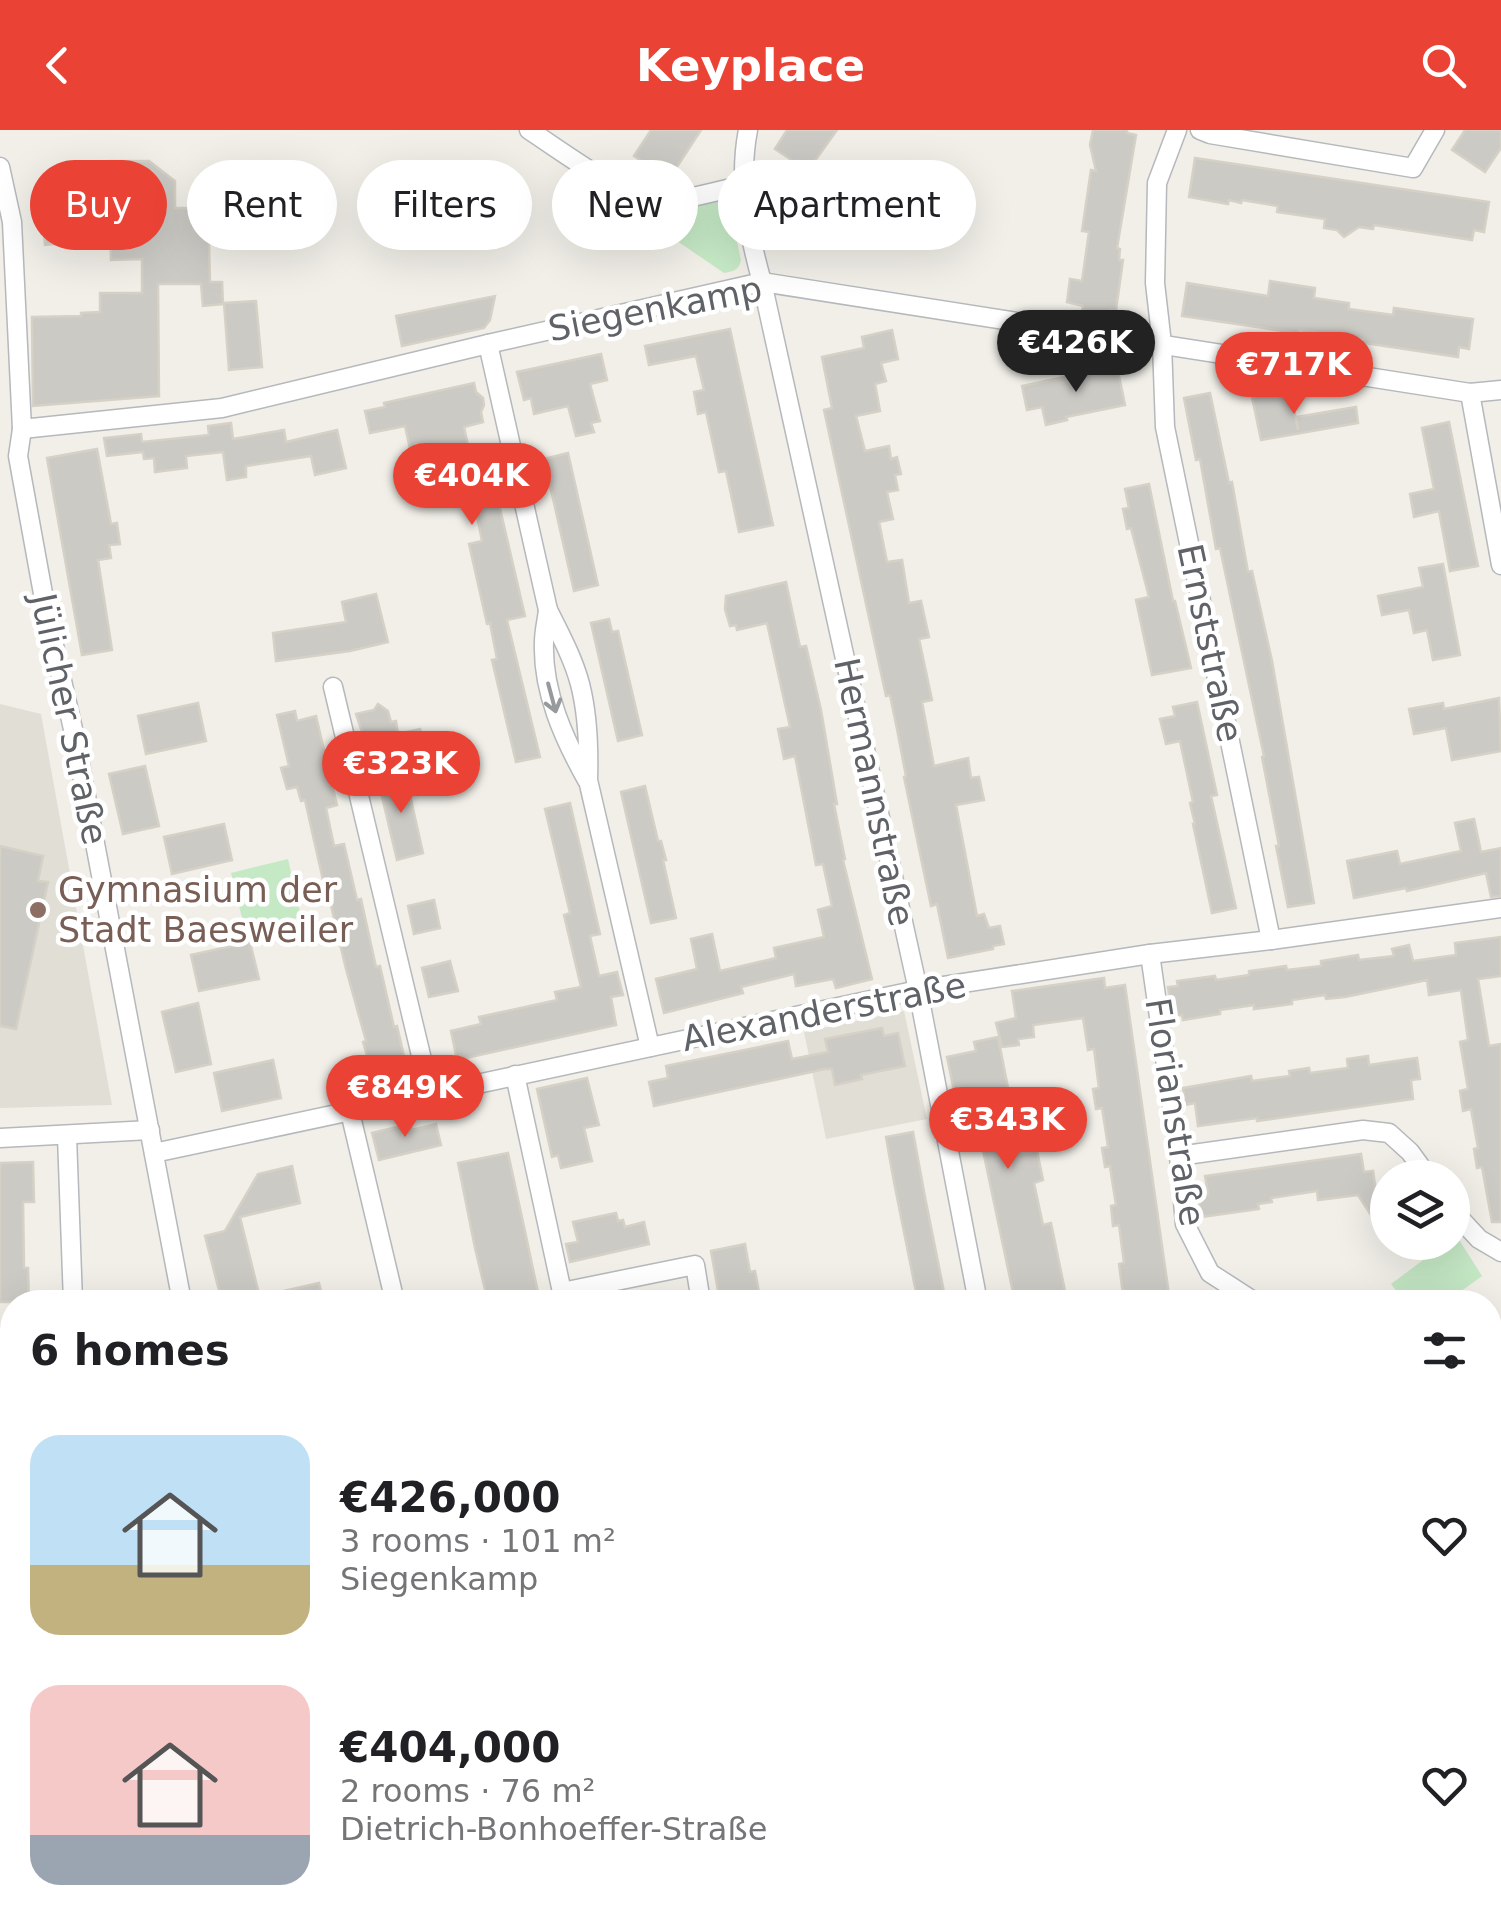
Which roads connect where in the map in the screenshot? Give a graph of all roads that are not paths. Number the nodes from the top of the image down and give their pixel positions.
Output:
1 (529, 130) edge
2 (748, 130) edge
3 (1177, 130) edge
4 (1200, 130) edge
5 (1435, 130) edge
6 (744, 160) edge
7 (0, 167) edge
8 (718, 191) edge
9 (753, 250) edge
10 (762, 282) junction
11 (488, 344) junction
12 (1162, 344) junction
13 (1501, 390) edge
14 (1470, 393) junction
15 (22, 429) junction
16 (9, 457) edge
17 (1501, 565) edge
18 (548, 610) junction
19 (333, 687) dead end
20 (588, 780) junction
21 (1501, 908) edge
22 (1271, 940) junction
23 (1150, 954) junction
24 (918, 990) junction
25 (650, 1047) junction
26 (515, 1074) junction
27 (430, 1093) junction
28 (350, 1112) junction
29 (150, 1130) junction
30 (67, 1136) junction
31 (0, 1138) edge
32 (154, 1152) junction
33 (1179, 1156) junction
34 (1416, 1160) edge
35 (1470, 1229) edge
36 (1501, 1252) edge
37 (73, 1290) edge
38 (180, 1290) edge
39 (393, 1290) edge
40 (562, 1290) edge
41 (572, 1290) edge
42 (699, 1290) edge
43 (976, 1290) edge
44 (1236, 1290) edge

1 - 8 street
2 - 6 street, Hermannstraße
3 - 12 street, Ernststraße
4 - 5 street
7 - 15 street, Jülicher Straße
9 - 10 street, Hermannstraße
10 - 11 street, Siegenkamp
10 - 12 street, Siegenkamp
10 - 24 street, Hermannstraße
11 - 15 street, Siegenkamp
11 - 18 street
12 - 14 street, Siegenkamp
12 - 22 street, Ernststraße
13 - 14 street, Siegenkamp
14 - 17 street
15 - 16 street, Jülicher Straße
16 - 29 street, Jülicher Straße
18 - 20 street
18 -> 20 street
19 - 27 street
20 - 25 street
21 - 22 street, Alexanderstraße
22 - 23 street, Alexanderstraße
23 - 24 street, Alexanderstraße
23 - 33 street, Florianstraße
24 - 25 street, Alexanderstraße
24 - 43 street, Hermannstraße
25 - 26 street, Alexanderstraße
26 - 27 street, Alexanderstraße
26 - 40 street
27 - 28 street, Alexanderstraße
28 - 32 street, Alexanderstraße
28 - 39 street
29 - 30 street
29 - 32 street, Jülicher Straße
30 - 31 street
30 - 37 street
32 - 38 street, Jülicher Straße
33 - 34 street
33 - 44 street, Florianstraße
35 - 36 street
41 - 42 street

